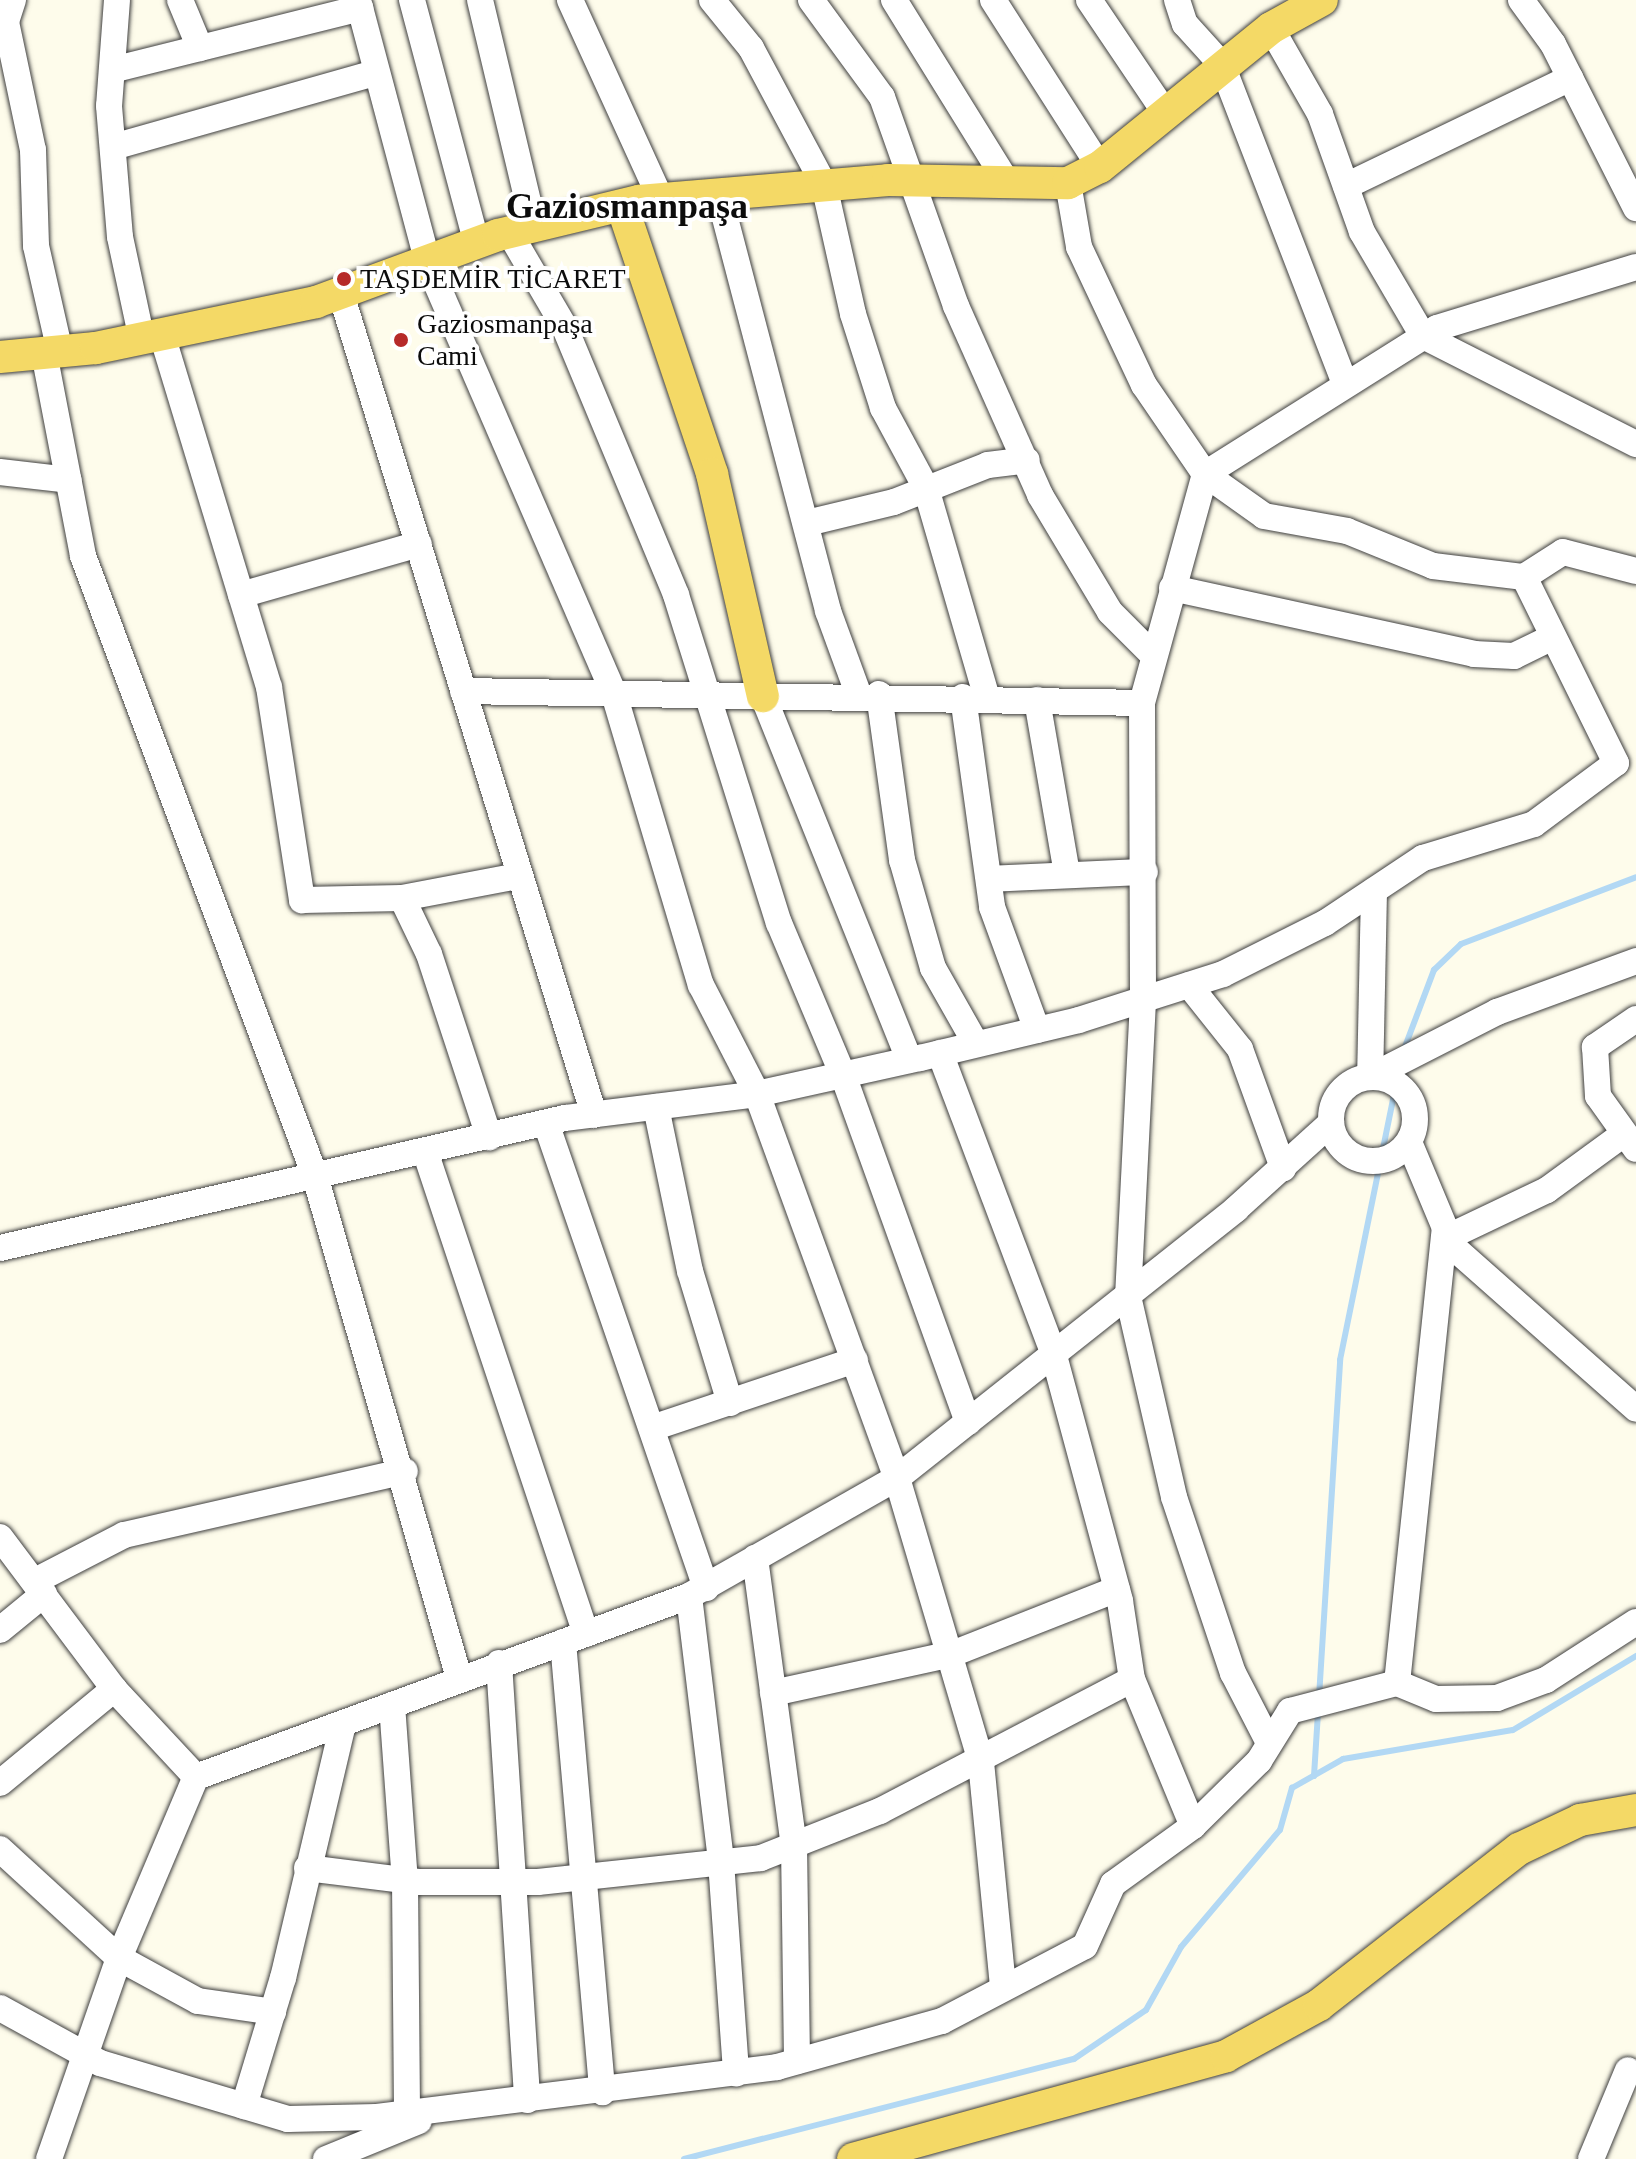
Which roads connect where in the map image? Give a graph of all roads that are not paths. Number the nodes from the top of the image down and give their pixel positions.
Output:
1 (13, 0) edge
2 (117, 0) edge
3 (180, 0) edge
4 (412, 0) edge
5 (480, 0) edge
6 (570, 0) edge
7 (712, 0) edge
8 (811, 0) edge
9 (894, 0) edge
10 (993, 0) edge
11 (1089, 0) edge
12 (1177, 0) edge
13 (1322, 0) edge
14 (1521, 0) edge
15 (359, 4) edge
16 (1271, 28) junction
17 (200, 48) junction
18 (1222, 65) junction
19 (112, 70) junction
20 (375, 73) junction
21 (1570, 78) junction
22 (1164, 111) junction
23 (113, 147) junction
24 (1100, 167) junction
25 (913, 180) junction
26 (1007, 182) junction
27 (1068, 183) junction
28 (824, 185) junction
29 (1346, 186) junction
30 (719, 195) junction
31 (661, 200) junction
32 (622, 206) junction
33 (1636, 208) edge
34 (522, 229) junction
35 (477, 244) junction
36 (428, 264) junction
37 (1636, 267) edge
38 (341, 294) junction
39 (1423, 336) junction
40 (152, 338) junction
41 (52, 353) junction
42 (0, 357) edge
43 (1345, 383) junction
44 (1636, 444) edge
45 (1027, 460) junction
46 (0, 472) edge
47 (1205, 474) junction
48 (69, 480) junction
49 (926, 488) junction
50 (807, 523) junction
51 (419, 544) junction
52 (1636, 571) edge
53 (1524, 577) junction
54 (1172, 588) junction
55 (241, 595) junction
56 (1553, 637) junction
57 (1154, 656) junction
58 (463, 691) junction
59 (614, 694) junction
60 (869, 694) junction
61 (763, 696) junction
62 (975, 697) junction
63 (706, 698) junction
64 (1037, 700) junction
65 (1142, 703) junction
66 (1626, 760) edge
67 (1145, 872) junction
68 (1067, 874) junction
69 (518, 876) junction
70 (989, 879) junction
71 (1374, 891) junction
72 (402, 898) junction
73 (1636, 961) edge
74 (1189, 985) junction
75 (1143, 1001) junction
76 (1636, 1019) edge
77 (1037, 1030) junction
78 (976, 1044) junction
79 (940, 1053) junction
80 (909, 1060) junction
81 (843, 1075) junction
82 (1370, 1077) junction
83 (757, 1094) junction
84 (656, 1107) junction
85 (594, 1115) junction
86 (546, 1123) junction
87 (1331, 1123) junction
88 (489, 1137) junction
89 (1409, 1142) junction
90 (1628, 1143) edge
91 (425, 1151) junction
92 (1283, 1168) junction
93 (315, 1176) junction
94 (1444, 1239) junction
95 (0, 1248) edge
96 (1128, 1296) junction
97 (1053, 1352) junction
98 (855, 1360) junction
99 (730, 1403) junction
100 (1636, 1409) edge
101 (968, 1422) junction
102 (652, 1428) junction
103 (405, 1471) junction
104 (897, 1478) junction
105 (0, 1537) edge
106 (755, 1558) junction
107 (40, 1587) junction
108 (1117, 1589) junction
109 (698, 1592) junction
110 (1636, 1622) edge
111 (0, 1630) edge
112 (575, 1638) junction
113 (952, 1654) junction
114 (499, 1663) junction
115 (459, 1678) junction
116 (1132, 1679) junction
117 (1397, 1683) junction
118 (114, 1689) junction
119 (773, 1693) junction
120 (392, 1705) junction
121 (343, 1724) junction
122 (1267, 1739) junction
123 (981, 1762) junction
124 (196, 1777) junction
125 (0, 1783) edge
126 (1636, 1810) edge
127 (1193, 1826) junction
128 (794, 1845) junction
129 (0, 1849) edge
130 (721, 1862) junction
131 (307, 1868) junction
132 (586, 1876) junction
133 (405, 1881) junction
134 (514, 1882) junction
135 (119, 1958) junction
136 (1003, 1985) junction
137 (273, 2012) junction
138 (5, 2019) edge
139 (83, 2054) junction
140 (797, 2061) junction
141 (1628, 2070) dead end
142 (736, 2073) junction
143 (602, 2092) junction
144 (527, 2100) junction
145 (244, 2106) junction
146 (450, 2109) junction
147 (407, 2113) junction
148 (49, 2159) edge
149 (326, 2159) edge
150 (853, 2159) edge
151 (1591, 2159) edge

1 - 41 street
2 - 19 street
3 - 17 street
4 - 35 street
5 - 34 street
6 - 31 street
7 - 28 street
8 - 25 street
9 - 26 street
10 - 24 street
11 - 22 street
12 - 18 street
13 - 16 main road
14 - 21 street
15 - 17 street
15 - 20 street
16 - 18 main road
16 - 29 street
17 - 19 street
18 - 22 main road
18 - 43 street
19 - 23 street
20 - 23 street
20 - 36 street
21 - 29 street
21 - 33 street
22 - 24 main road
23 - 40 street
24 - 27 main road
25 - 26 main road
25 - 28 main road
25 - 45 street
26 - 27 main road
27 - 47 street
28 - 30 main road
28 - 49 street
29 - 39 street
30 - 31 main road
30 - 50 street
31 - 32 main road
32 - 34 main road
32 - 61 main road
34 - 35 main road
34 - 63 street
35 - 36 main road
36 - 38 main road
36 - 59 street
37 - 39 street
38 - 40 main road
38 - 51 street
39 - 43 street
39 - 44 street
40 - 41 main road
40 - 55 street
41 - 42 main road
41 - 48 street
43 - 47 street
45 - 49 street
45 - 57 street
46 - 48 street
47 - 53 street
47 - 54 street
48 - 93 street
49 - 50 street
49 - 62 street
50 - 60 street
51 - 55 street
51 - 58 street
52 - 53 street
53 - 56 street
54 - 56 street
54 - 57 street
55 - 72 street
56 - 66 street
57 - 65 street
58 - 59 street
58 - 69 street
59 - 63 street
59 - 83 street
60 - 61 street
60 - 62 street
60 - 78 street
61 - 63 street
61 - 80 street
62 - 64 street
62 - 70 street
63 - 81 street
64 - 65 street
64 - 68 street
65 - 67 street
66 - 71 street
67 - 68 street
67 - 75 street
68 - 70 street
69 - 72 street
69 - 85 street
70 - 77 street
71 - 74 street
71 - 82 street
72 - 88 street
73 - 82 street
74 - 75 street
74 - 92 street
75 - 77 street
75 - 96 street
76 - 90 street
77 - 78 street
78 - 79 street
79 - 80 street
79 - 97 street
80 - 81 street
81 - 83 street
81 - 101 street
82 - 87 street
82 - 89 street
83 - 84 street
83 - 98 street
84 - 85 street
84 - 99 street
85 - 86 street
86 - 88 street
86 - 102 street
87 - 89 street
87 - 92 street
88 - 91 street
89 - 94 street
90 - 94 street
91 - 93 street
91 - 112 street
92 - 96 street
93 - 95 street
93 - 103 street
94 - 100 street
94 - 117 street
96 - 97 street
96 - 122 street
97 - 101 street
97 - 108 street
98 - 99 street
98 - 104 street
99 - 102 street
101 - 104 street
102 - 109 street
103 - 107 street
103 - 115 street
104 - 106 street
104 - 113 street
105 - 107 street
106 - 109 street
106 - 119 street
107 - 111 street
107 - 118 street
108 - 113 street
108 - 116 street
109 - 112 street
109 - 130 street
110 - 117 street
112 - 114 street
112 - 132 street
113 - 119 street
113 - 123 street
114 - 115 street
114 - 134 street
115 - 120 street
116 - 123 street
116 - 127 street
117 - 122 street
118 - 124 street
118 - 125 street
119 - 128 street
120 - 121 street
120 - 133 street
121 - 124 street
121 - 131 street
122 - 127 street
123 - 128 street
123 - 136 street
124 - 135 street
126 - 150 main road
127 - 136 street
128 - 130 street
128 - 140 street
129 - 135 street
130 - 132 street
130 - 142 street
131 - 133 street
131 - 137 street
132 - 134 street
132 - 143 street
133 - 134 street
133 - 147 street
134 - 144 street
135 - 137 street
135 - 139 street
136 - 140 street
137 - 145 street
138 - 139 street
139 - 145 street
139 - 148 street
140 - 142 street
141 - 151 street
142 - 143 street
143 - 144 street
144 - 146 street
145 - 147 street
146 - 147 street
146 - 149 street

